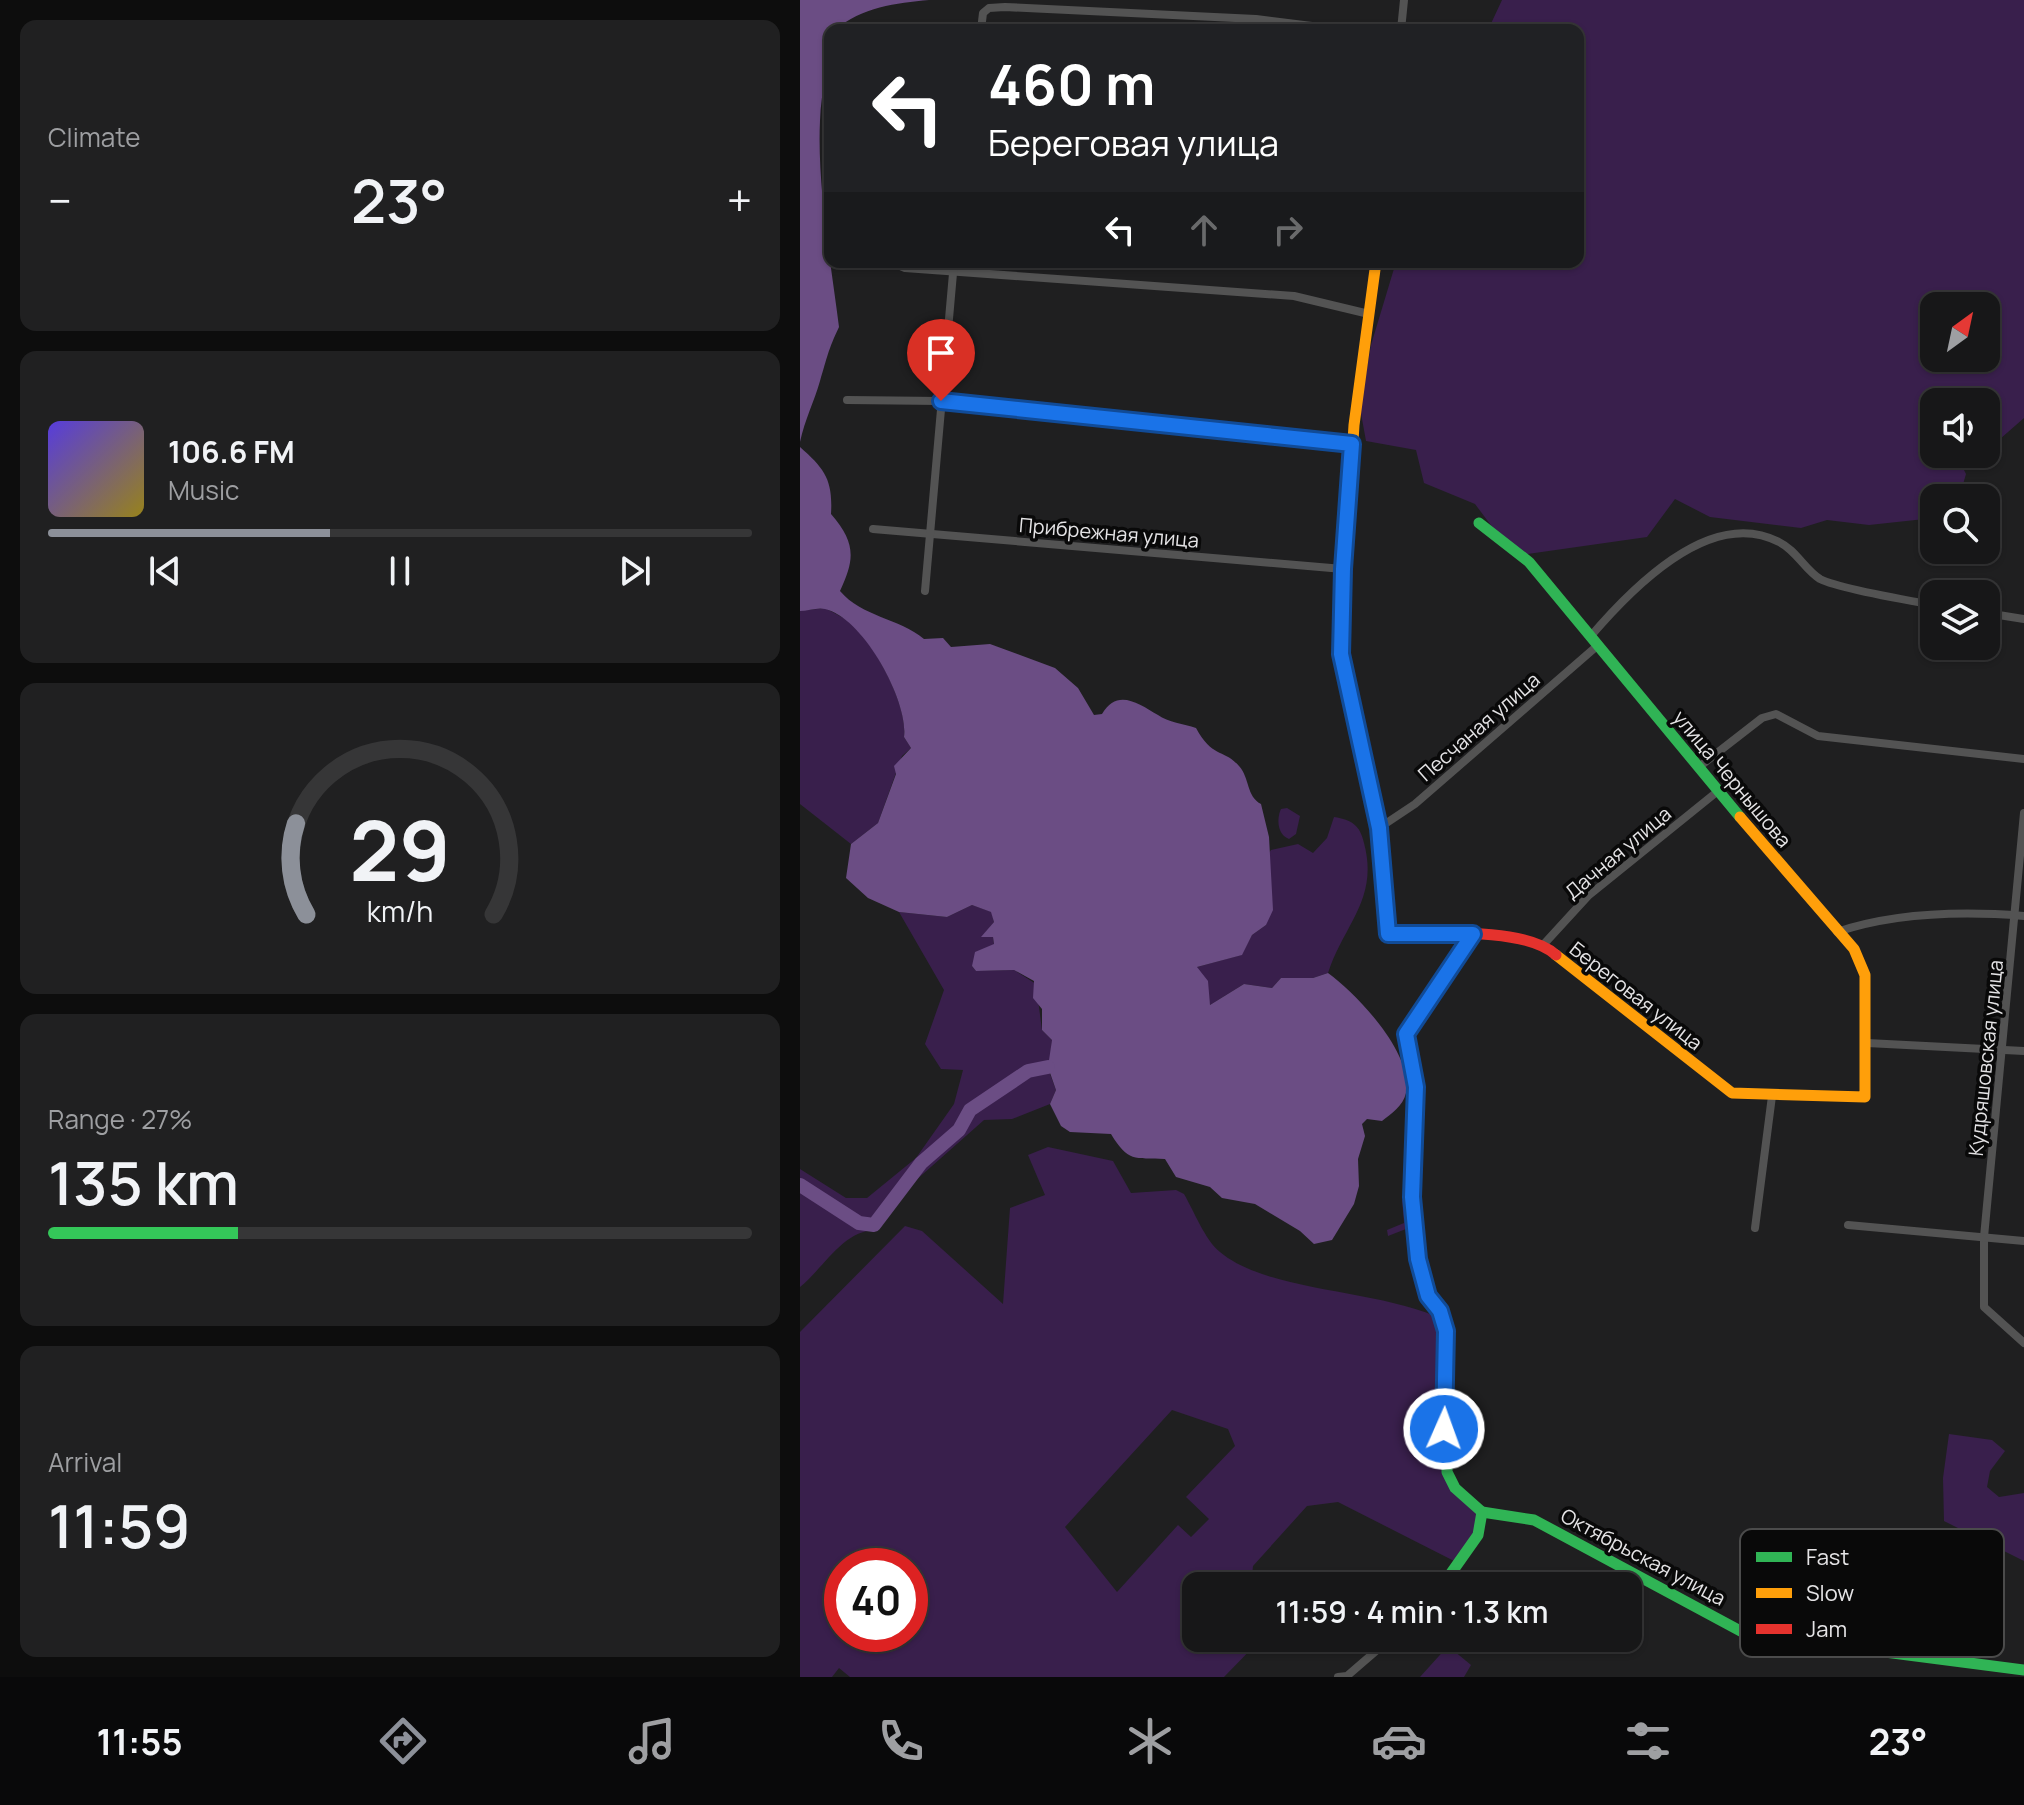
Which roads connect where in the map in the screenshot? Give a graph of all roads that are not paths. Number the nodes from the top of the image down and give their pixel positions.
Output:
1 (1404, 0) edge
2 (982, 24) edge
3 (1296, 24) edge
4 (1402, 24) edge
5 (954, 268) edge
6 (987, 268) edge
7 (1375, 268) edge
8 (1369, 314) junction
9 (847, 400) dead end
10 (941, 401) junction
11 (1352, 444) junction
12 (1479, 523) dead end
13 (873, 529) dead end
14 (933, 533) junction
15 (1343, 569) junction
16 (925, 591) dead end
17 (1920, 602) edge
18 (2000, 615) edge
19 (2024, 619) edge
20 (1594, 642) junction
21 (2024, 759) edge
22 (1699, 767) junction
23 (1718, 791) junction
24 (2024, 813) edge
25 (1379, 828) junction
26 (2020, 915) edge
27 (1837, 932) junction
28 (1473, 934) junction
29 (1544, 944) junction
30 (1867, 1043) junction
31 (2003, 1048) junction
32 (2024, 1051) edge
33 (1772, 1096) junction
34 (1865, 1097) joint
35 (1848, 1225) dead end
36 (1755, 1228) dead end
37 (1984, 1237) junction
38 (2024, 1241) edge
39 (2024, 1343) edge
40 (1482, 1512) junction
41 (1452, 1572) edge
42 (1740, 1631) edge
43 (1374, 1652) edge
44 (1924, 1657) edge
45 (2024, 1670) edge
46 (1345, 1677) edge

1 - 4 street
2 - 3 street
5 - 10 street
6 - 8 street
7 - 8 street, Береговая улица
8 - 11 street, Береговая улица
9 - 10 street
10 - 11 street
10 - 14 street
11 - 15 street, Береговая улица
12 - 20 street, улица Чернышова
13 - 14 street, Прибрежная улица
14 - 15 street, Прибрежная улица
14 - 16 street
15 - 25 street, Береговая улица
17 - 20 street, Песчаная улица
18 - 19 street
20 - 22 street, улица Чернышова
20 - 25 street, Песчаная улица
21 - 22 street
22 - 23 street, улица Чернышова
23 - 27 street, улица Чернышова
23 - 29 street, Дачная улица
24 - 26 street, Кудряшовская улица
25 - 28 street, Береговая улица
26 - 27 street
26 - 31 street, Кудряшовская улица
27 - 30 street, улица Чернышова
28 - 29 street, Береговая улица
28 - 40 street
29 - 33 street, Береговая улица
30 - 31 street
30 - 34 street, улица Чернышова
31 - 32 street
31 - 37 street, Кудряшовская улица
33 - 34 street, Береговая улица
33 - 36 street
35 - 37 street
37 - 38 street
37 - 39 street, Кудряшовская улица
40 - 41 street
40 - 42 street, Октябрьская улица
43 - 46 street
44 - 45 street, Октябрьская улица

